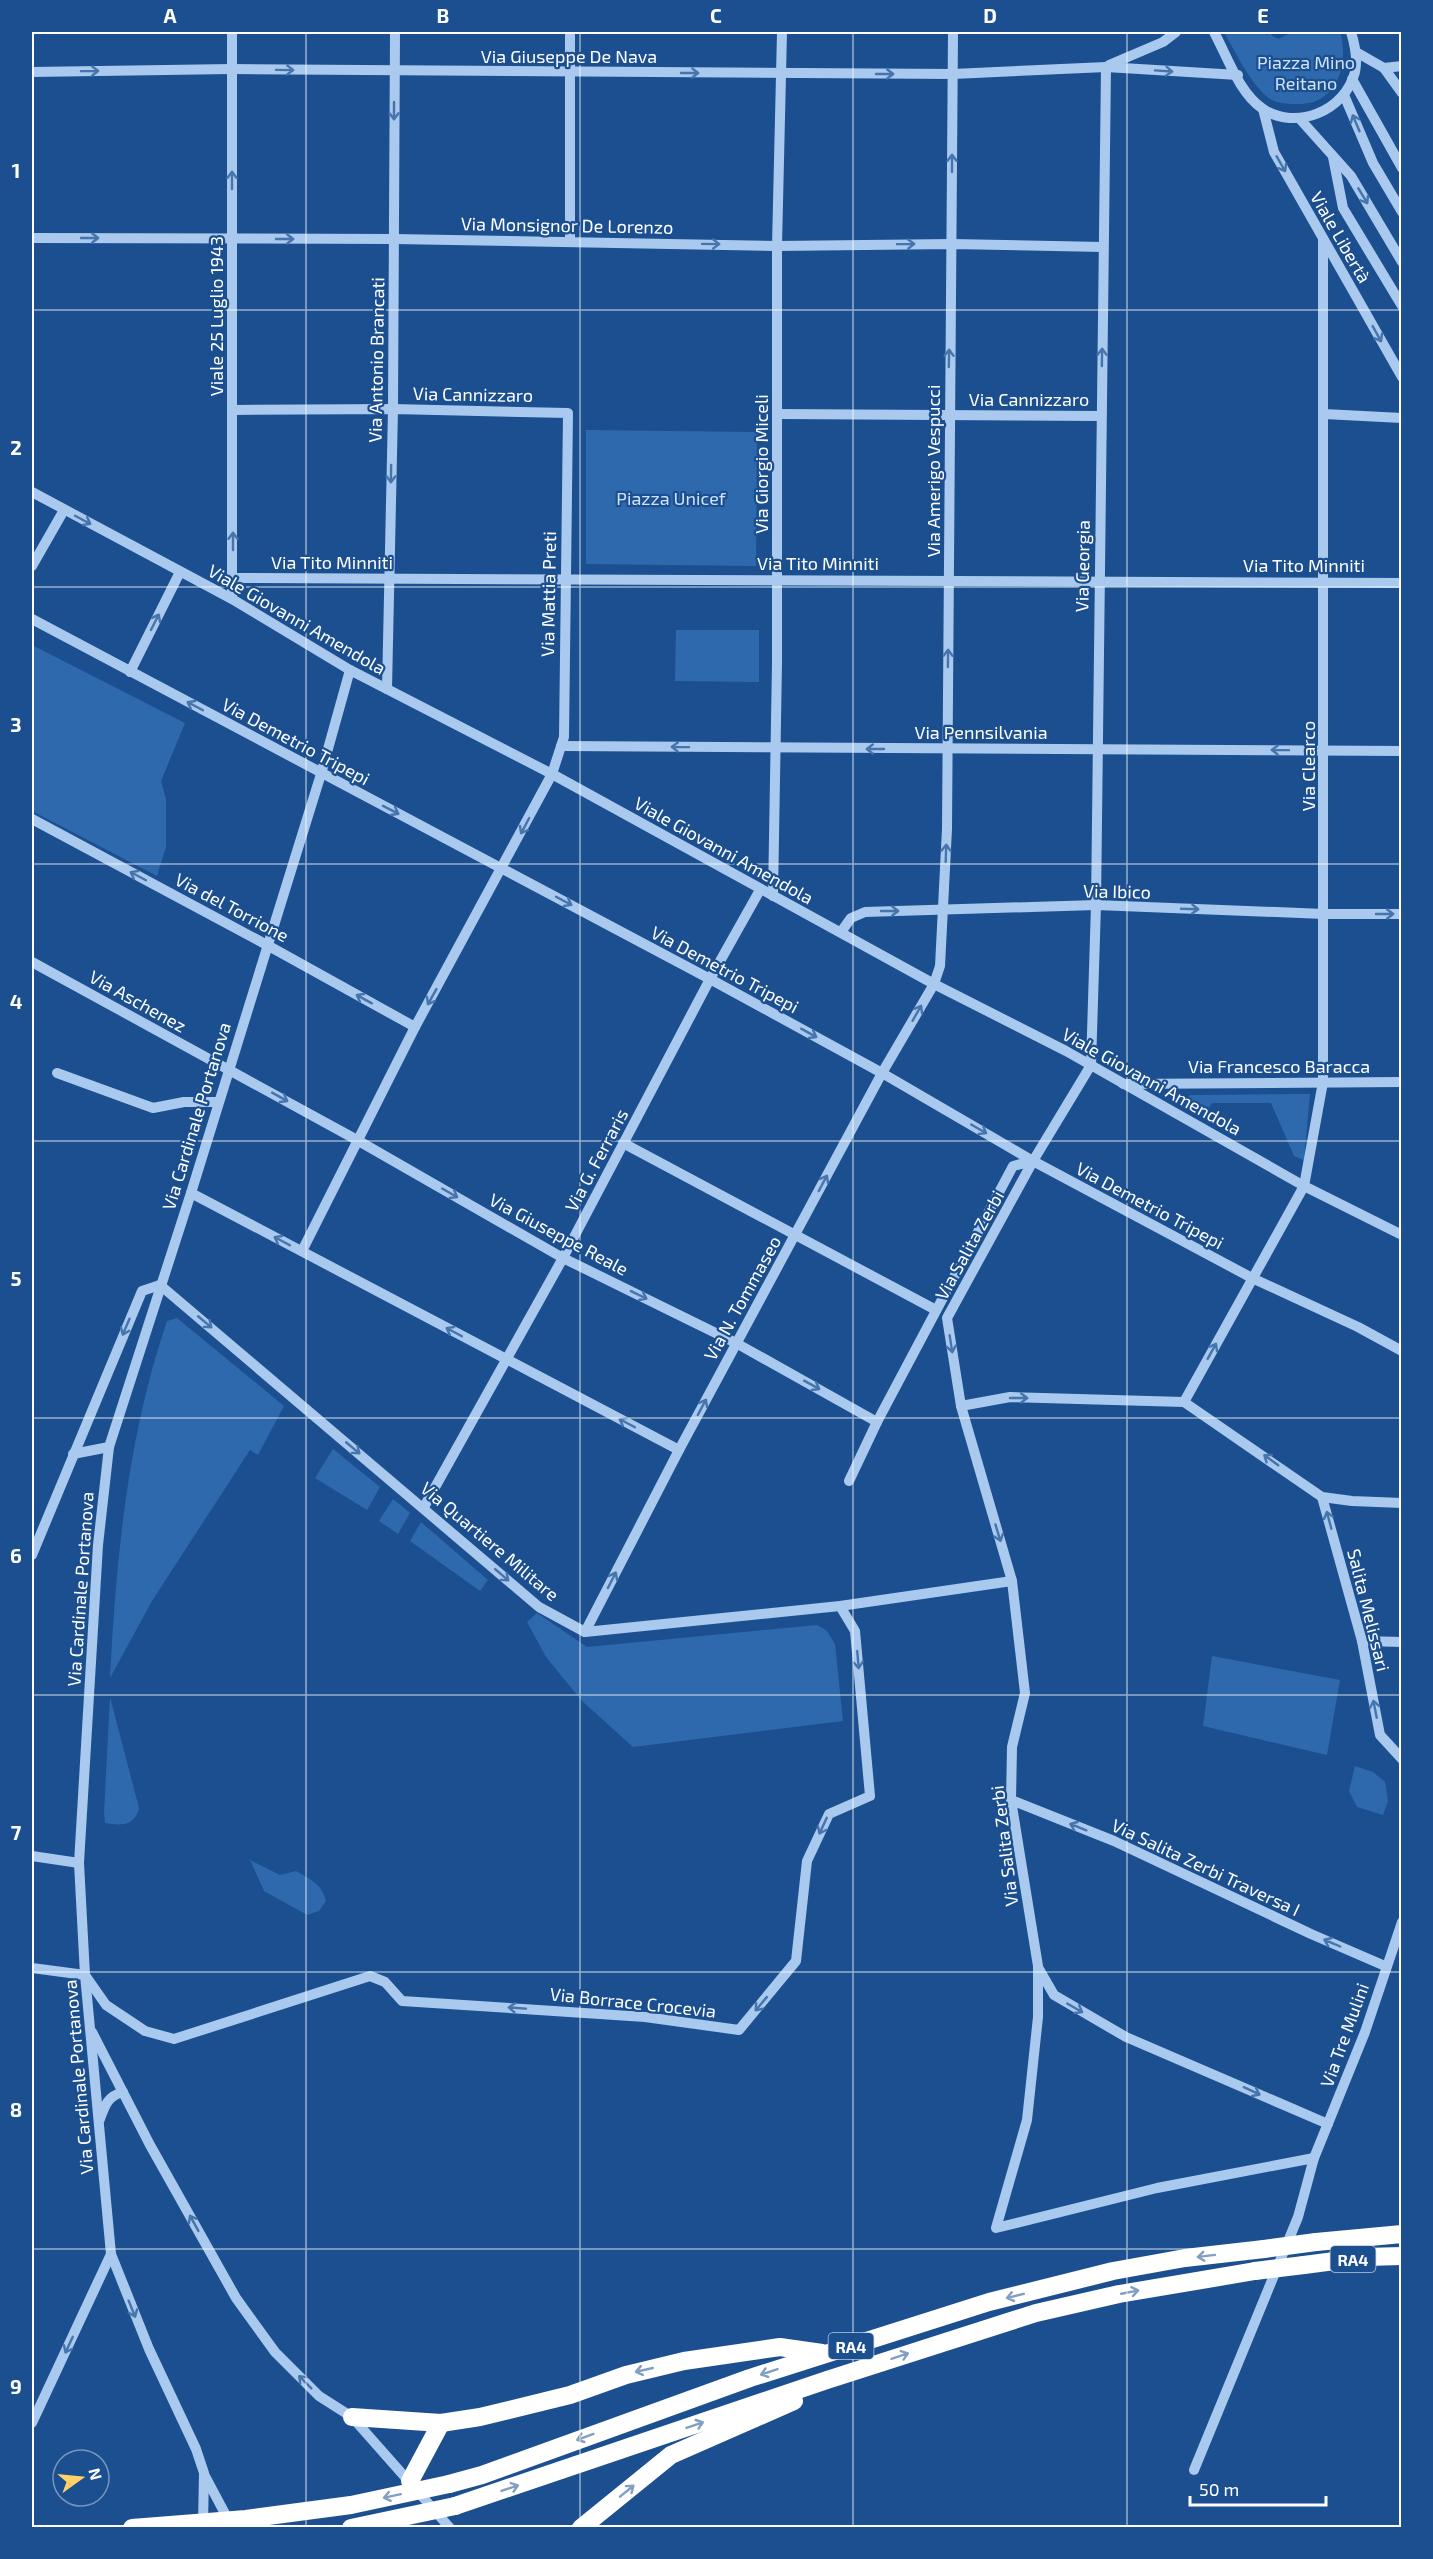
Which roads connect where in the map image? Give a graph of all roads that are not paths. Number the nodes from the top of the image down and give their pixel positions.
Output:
1 (232, 32) edge
2 (395, 32) edge
3 (570, 32) edge
4 (782, 32) edge
5 (953, 32) edge
6 (1176, 32) edge
7 (1214, 32) edge
8 (1351, 32) edge
9 (1356, 52) junction
10 (1401, 66) edge
11 (1106, 67) junction
12 (1384, 68) junction
13 (232, 69) junction
14 (32, 72) edge
15 (395, 72) junction
16 (570, 72) junction
17 (782, 74) junction
18 (953, 74) junction
19 (1238, 75) junction
20 (1353, 79) junction
21 (1401, 93) edge
22 (1344, 95) junction
23 (1263, 109) junction
24 (1299, 118) junction
25 (1333, 156) junction
26 (1401, 168) edge
27 (1401, 212) edge
28 (32, 238) edge
29 (232, 239) junction
30 (394, 239) junction
31 (1323, 239) junction
32 (570, 242) junction
33 (952, 244) junction
34 (777, 246) junction
35 (1103, 247) junction
36 (1401, 262) edge
37 (1401, 306) edge
38 (1401, 377) edge
39 (393, 409) junction
40 (233, 410) junction
41 (568, 412) joint
42 (777, 414) junction
43 (1324, 414) junction
44 (948, 415) junction
45 (1101, 416) junction
46 (1401, 418) edge
47 (32, 492) edge
48 (64, 510) junction
49 (32, 566) edge
50 (180, 572) junction
51 (234, 578) junction
52 (389, 578) junction
53 (564, 578) junction
54 (778, 579) junction
55 (949, 579) junction
56 (1098, 582) junction
57 (1323, 582) junction
58 (1401, 583) edge
59 (232, 599) junction
60 (32, 619) edge
61 (350, 670) junction
62 (130, 672) junction
63 (387, 689) junction
64 (561, 746) junction
65 (776, 748) junction
66 (1098, 748) junction
67 (946, 749) junction
68 (1324, 750) junction
69 (1401, 751) edge
70 (321, 774) junction
71 (552, 774) junction
72 (32, 819) edge
73 (503, 868) junction
74 (760, 890) junction
75 (772, 896) junction
76 (1096, 906) junction
77 (944, 911) junction
78 (1401, 914) edge
79 (1324, 915) junction
80 (841, 932) junction
81 (267, 945) junction
82 (32, 962) edge
83 (710, 979) junction
84 (934, 984) junction
85 (415, 1028) junction
86 (1090, 1065) junction
87 (228, 1069) junction
88 (57, 1073) dead end
89 (882, 1073) junction
90 (1323, 1082) junction
91 (1401, 1082) edge
92 (1121, 1084) junction
93 (218, 1102) junction
94 (357, 1140) junction
95 (623, 1143) junction
96 (1033, 1161) junction
97 (1304, 1186) junction
98 (191, 1193) junction
99 (795, 1235) junction
100 (1401, 1235) edge
101 (302, 1251) junction
102 (563, 1258) junction
103 (1252, 1278) junction
104 (160, 1285) junction
105 (936, 1311) junction
106 (736, 1342) junction
107 (1401, 1351) edge
108 (505, 1359) junction
109 (1184, 1402) junction
110 (961, 1406) junction
111 (877, 1422) junction
112 (109, 1447) junction
113 (679, 1450) junction
114 (73, 1454) junction
115 (849, 1481) dead end
116 (1322, 1497) junction
117 (1401, 1503) edge
118 (424, 1507) junction
119 (32, 1555) edge
120 (1012, 1581) junction
121 (840, 1606) junction
122 (585, 1632) junction
123 (1362, 1641) junction
124 (1401, 1641) edge
125 (1401, 1759) edge
126 (1011, 1800) junction
127 (32, 1856) edge
128 (78, 1863) junction
129 (1401, 1922) edge
130 (1038, 1966) junction
131 (1385, 1966) junction
132 (32, 1968) edge
133 (85, 1975) junction
134 (90, 2028) junction
135 (123, 2092) junction
136 (99, 2121) junction
137 (1328, 2124) junction
138 (1314, 2158) junction
139 (1401, 2234) edge
140 (111, 2254) junction
141 (1401, 2256) edge
142 (826, 2353) junction
143 (827, 2380) junction
144 (352, 2417) junction
145 (32, 2423) edge
146 (441, 2423) junction
147 (1194, 2470) dead end
148 (204, 2473) junction
149 (410, 2481) junction
150 (132, 2528) edge
151 (203, 2528) edge
152 (232, 2528) edge
153 (351, 2528) edge
154 (450, 2528) edge
155 (581, 2528) edge

1 - 13 street, Viale 25 Luglio 1943
2 - 15 street, Via Antonio Brancati
3 - 16 street
4 - 17 street, Via Giorgio Miceli
5 - 18 street, Via Amerigo Vespucci
6 - 11 street, Via Giuseppe De Nava
7 - 19 street
8 - 9 street
9 - 12 street
9 - 20 street
10 - 12 street
11 - 18 street, Via Giuseppe De Nava
11 -> 19 street, Via Giuseppe De Nava
11 - 35 street, Via Georgia
12 - 21 street
14 -> 13 street, Via Giuseppe De Nava
13 -> 15 street, Via Giuseppe De Nava
29 -> 13 street, Viale 25 Luglio 1943
15 - 16 street, Via Giuseppe De Nava
15 -> 30 street, Via Antonio Brancati
16 -> 17 street, Via Giuseppe De Nava
16 - 32 street
17 -> 18 street, Via Giuseppe De Nava
17 - 34 street, Via Giorgio Miceli
33 -> 18 street, Via Amerigo Vespucci
19 - 23 street
20 - 22 street
20 - 26 street
22 - 24 street
27 -> 22 street
23 - 24 street
23 -> 31 street, Viale Libertà
24 - 25 street
25 -> 36 street
25 - 37 street, Viale Libertà
28 -> 29 street, Via Monsignor De Lorenzo
29 -> 30 street, Via Monsignor De Lorenzo
29 - 40 street, Viale 25 Luglio 1943
30 - 32 street, Via Monsignor De Lorenzo
30 - 39 street, Via Antonio Brancati
31 -> 38 street, Viale Libertà
31 - 43 street, Via Clearco
32 -> 34 street, Via Monsignor De Lorenzo
34 -> 33 street, Via Monsignor De Lorenzo
33 - 35 street, Via Monsignor De Lorenzo
44 -> 33 street, Via Amerigo Vespucci
34 - 42 street, Via Giorgio Miceli
45 -> 35 street, Via Georgia
39 - 40 street, Via Cannizzaro
39 - 41 street, Via Cannizzaro
39 -> 52 street, Via Antonio Brancati
51 -> 40 street, Viale 25 Luglio 1943
41 - 53 street, Via Mattia Preti
42 - 44 street, Via Cannizzaro
42 - 54 street, Via Giorgio Miceli
43 - 46 street
43 - 57 street, Via Clearco
44 - 45 street, Via Cannizzaro
44 - 55 street, Via Amerigo Vespucci
45 - 56 street, Via Georgia
47 - 48 street, Viale Giovanni Amendola
48 - 49 street
48 -> 50 street, Viale Giovanni Amendola
50 - 59 street, Viale Giovanni Amendola
62 -> 50 street
51 - 52 street, Via Tito Minniti
51 - 59 street, Viale 25 Luglio 1943
52 - 53 street, Via Tito Minniti
52 - 63 street, Via Antonio Brancati
53 - 54 street, Via Tito Minniti
53 - 64 street, Via Mattia Preti
54 - 55 street, Via Tito Minniti
54 - 65 street, Via Giorgio Miceli
55 - 56 street, Via Tito Minniti
67 -> 55 street, Via Amerigo Vespucci
56 - 57 street, Via Tito Minniti
56 - 66 street, Via Georgia
57 - 58 street, Via Tito Minniti
57 - 68 street, Via Clearco
59 - 61 street, Viale Giovanni Amendola
60 - 62 street, Via Demetrio Tripepi
61 - 63 street, Viale Giovanni Amendola
61 - 70 street, Via Cardinale Portanova
70 -> 62 street, Via Demetrio Tripepi
63 - 71 street, Viale Giovanni Amendola
65 -> 64 street, Via Pennsilvania
64 - 71 street, Via Mattia Preti
67 -> 65 street, Via Pennsilvania
65 - 75 street, Via Giorgio Miceli
66 - 67 street, Via Pennsilvania
68 -> 66 street, Via Pennsilvania
66 - 76 street, Via Georgia
77 -> 67 street, Via Amerigo Vespucci
68 - 69 street, Via Pennsilvania
68 - 79 street, Via Clearco
70 -> 73 street, Via Demetrio Tripepi
70 - 81 street, Via Cardinale Portanova
71 -> 73 street, Via Mattia Preti
71 - 74 street, Viale Giovanni Amendola
81 -> 72 street, Via del Torrione
73 -> 83 street, Via Demetrio Tripepi
73 -> 85 street, Via Mattia Preti
74 - 75 street, Viale Giovanni Amendola
74 - 83 street, Via G. Ferraris
75 - 80 street, Viale Giovanni Amendola
76 - 77 street, Via Ibico
76 -> 79 street, Via Ibico
76 - 86 street, Via Georgia
80 -> 77 street, Via Ibico
77 - 84 street, Via Amerigo Vespucci
79 -> 78 street, Via Ibico
79 - 90 street, Via Clearco
80 - 84 street, Viale Giovanni Amendola
85 -> 81 street, Via del Torrione
81 - 87 street, Via Cardinale Portanova
82 - 87 street, Via Aschenez
83 -> 89 street, Via Demetrio Tripepi
83 - 95 street, Via G. Ferraris
84 - 86 street, Viale Giovanni Amendola
89 -> 84 street, Via N. Tommaseo
85 - 94 street, Via Mattia Preti
86 - 92 street, Viale Giovanni Amendola
86 - 96 street, Via Salita Zerbi
87 - 93 street, Via Cardinale Portanova
87 -> 94 street, Via Giuseppe Reale
88 - 93 street
89 -> 96 street, Via Demetrio Tripepi
99 -> 89 street, Via N. Tommaseo
90 - 91 street, Via Francesco Baracca
90 - 92 street, Via Francesco Baracca
90 - 97 street, Via Clearco
92 - 97 street, Viale Giovanni Amendola
93 - 98 street, Via Cardinale Portanova
94 - 101 street, Via Mattia Preti
94 -> 102 street, Via Giuseppe Reale
95 - 99 street
95 - 102 street, Via G. Ferraris
96 - 103 street, Via Demetrio Tripepi
96 - 105 street
96 -> 110 street, Via Salita Zerbi
97 - 100 street, Viale Giovanni Amendola
97 - 103 street, Via Clearco
101 -> 98 street
98 - 104 street, Via Cardinale Portanova
99 - 105 street
99 - 106 street, Via N. Tommaseo
108 -> 101 street
102 -> 106 street, Via Giuseppe Reale
102 - 108 street, Via G. Ferraris
103 - 107 street, Via Demetrio Tripepi
109 -> 103 street, Via Clearco
104 - 112 street, Via Cardinale Portanova
104 -> 114 street
104 -> 118 street, Via Quartiere Militare
105 - 111 street
106 -> 111 street, Via Giuseppe Reale
113 -> 106 street, Via N. Tommaseo
113 -> 108 street
108 - 118 street, Via G. Ferraris
110 -> 109 street
116 -> 109 street
110 -> 120 street, Via Salita Zerbi
111 - 115 street
112 - 114 street
112 - 128 street, Via Cardinale Portanova
122 -> 113 street, Via N. Tommaseo
114 - 119 street
116 - 117 street
123 -> 116 street, Salita Melissari
118 -> 122 street, Via Quartiere Militare
120 - 121 street
120 - 126 street, Via Salita Zerbi
121 - 122 street
121 -> 133 street, Via Borrace Crocevia
123 - 124 street
125 -> 123 street, Salita Melissari
126 - 130 street, Via Salita Zerbi
131 -> 126 street, Via Salita Zerbi Traversa I
127 - 128 street
128 - 133 street, Via Cardinale Portanova
129 - 131 street, Via Tre Mulini
130 -> 137 street
130 - 138 street, Via Salita Zerbi
131 - 137 street, Via Tre Mulini
132 - 133 street
133 - 134 street, Via Cardinale Portanova
134 - 135 street
134 - 136 street, Via Cardinale Portanova
135 - 136 street
144 -> 135 street
136 - 140 street, Via Cardinale Portanova
137 - 138 street, Via Tre Mulini
138 - 147 street, Via Tre Mulini
139 -> 142 highway, RA4, bridge
140 -> 145 street
140 -> 148 street, Via Cardinale Portanova
143 -> 141 highway, RA4, bridge
142 -> 146 highway
142 -> 150 highway, RA4, bridge
153 -> 143 highway, RA4, bridge
155 -> 143 highway
144 - 146 highway
144 - 149 street
146 - 149 highway
148 - 151 street, Via Cardinale Portanova
148 - 152 street
149 - 154 street

